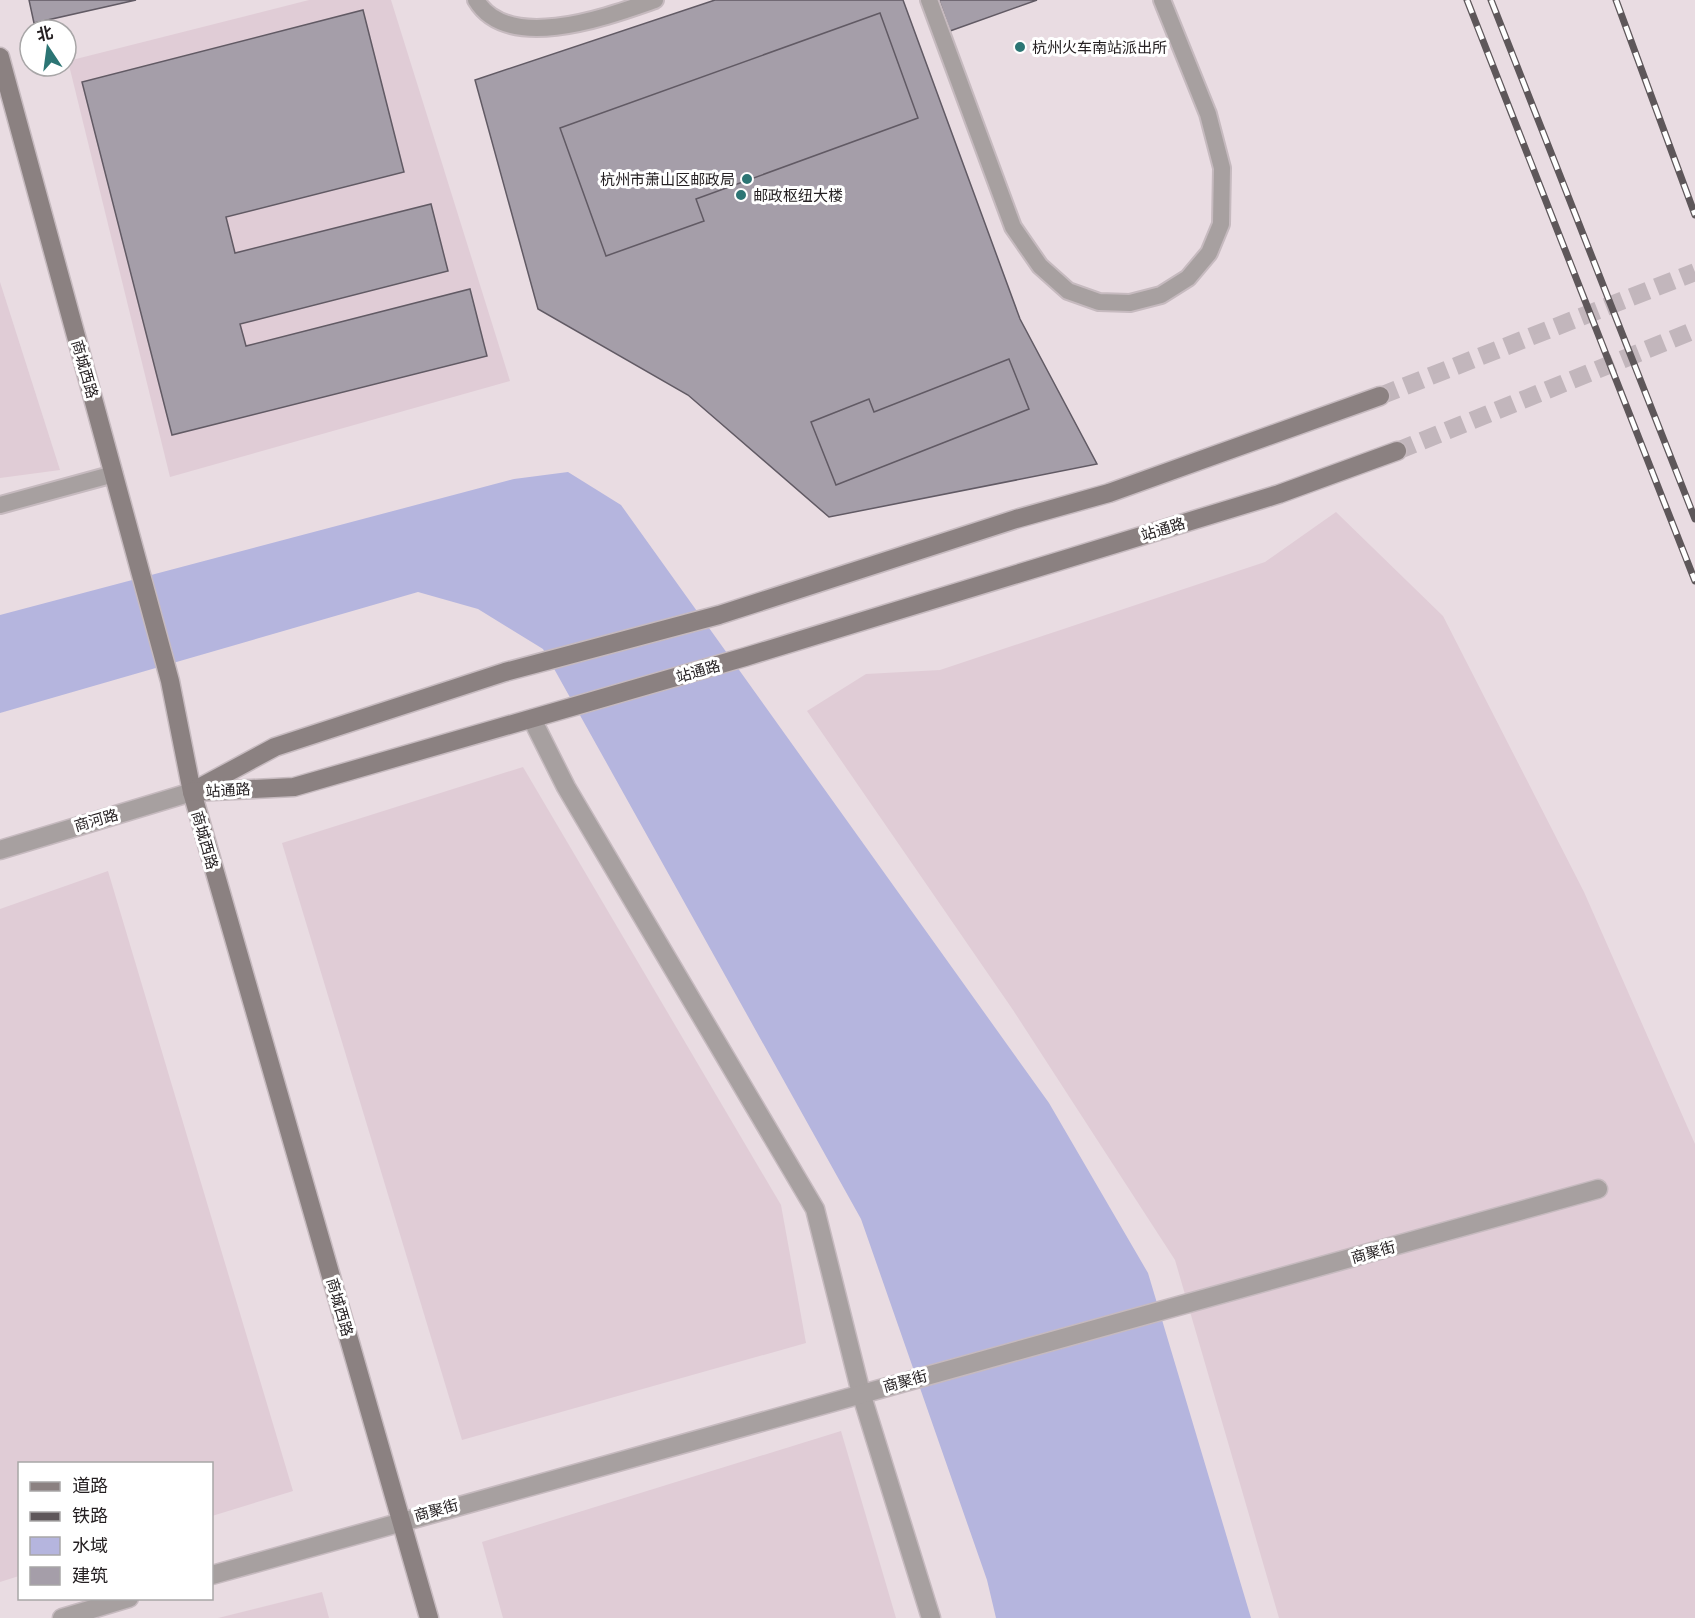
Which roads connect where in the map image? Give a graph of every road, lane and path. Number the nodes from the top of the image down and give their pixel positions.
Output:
1 (476, 0) edge
2 (655, 0) edge
3 (929, 0) edge
4 (1162, 0) edge
5 (0, 57) edge
6 (1380, 396) tunnel mouth
7 (1397, 451) tunnel mouth
8 (114, 474) junction
9 (0, 505) edge
10 (532, 719) junction
11 (192, 792) junction
12 (0, 850) edge
13 (1598, 1189) dead end
14 (861, 1393) junction
15 (401, 1520) junction
16 (213, 1575) edge
17 (125, 1600) edge
18 (62, 1618) edge
19 (429, 1618) edge
20 (931, 1618) edge

1 - 2 lane
3 - 4 lane
5 - 8 main road, 商城西路
6 - 11 main road, 站通路
7 - 10 main road, 站通路
8 - 9 lane
8 - 11 main road, 商城西路
10 - 11 main road, 站通路
10 - 14 street
11 - 12 street, 商河路
11 - 15 main road, 商城西路
13 - 14 street, 商聚街
14 - 15 street, 商聚街
14 - 20 street
15 - 16 street, 商聚街
15 - 19 main road, 商城西路
17 - 18 street

